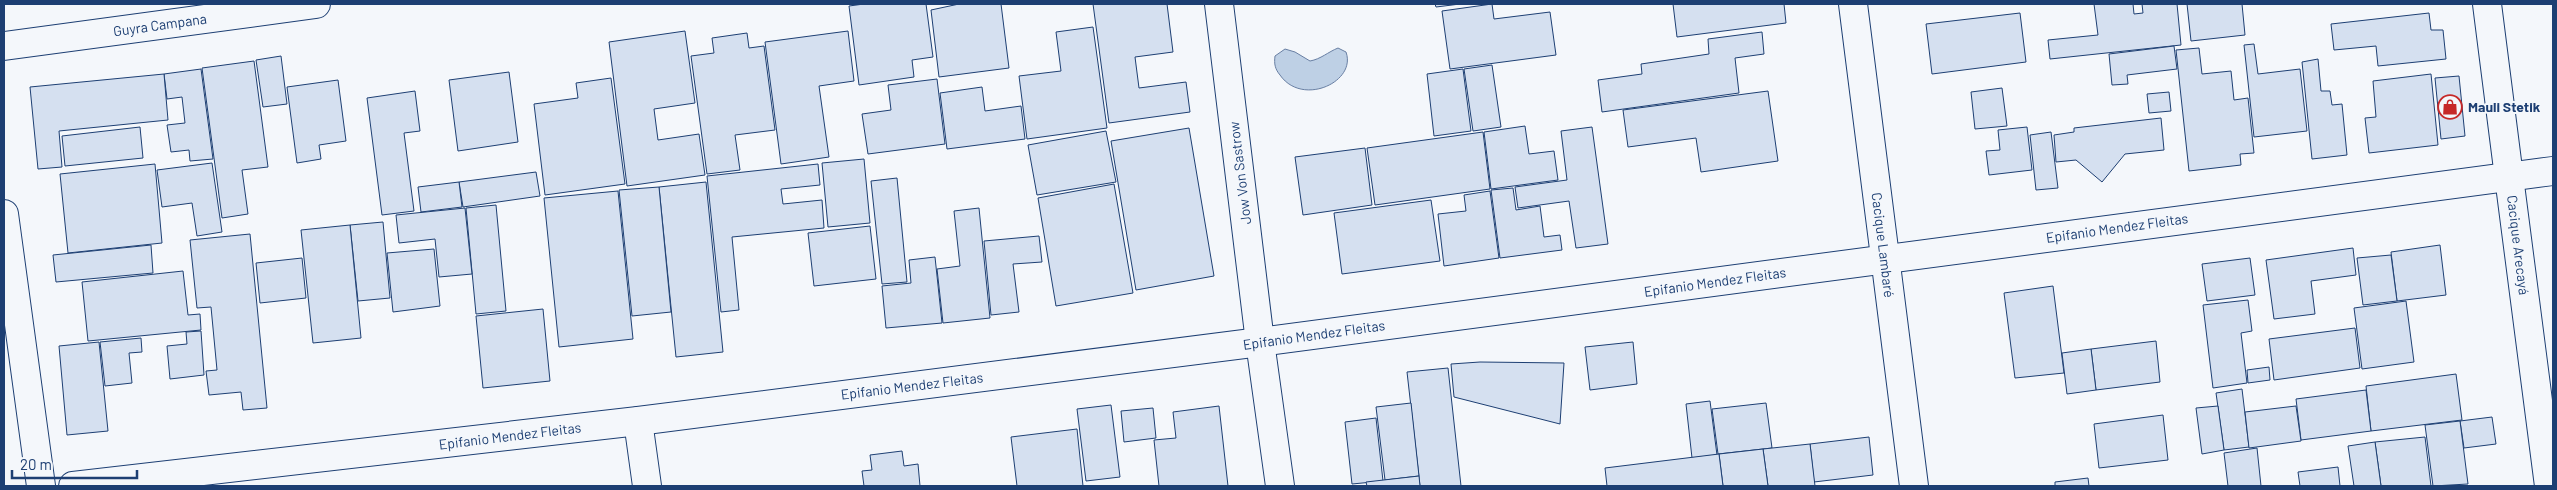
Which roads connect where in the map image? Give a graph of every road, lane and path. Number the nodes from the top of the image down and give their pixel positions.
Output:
1 (316, 4) edge
2 (1219, 4) edge
3 (1853, 4) edge
4 (2488, 4) edge
5 (4, 46) edge
6 (2553, 171) edge
7 (2509, 177) junction
8 (4, 214) edge
9 (1885, 259) junction
10 (1260, 342) junction
11 (638, 421) junction
12 (41, 486) edge
13 (73, 486) edge
14 (647, 486) edge
15 (1280, 486) edge
16 (1914, 486) edge
17 (2548, 486) edge

1 - 5 street, Guyra Campana
2 - 10 street, Jow Von Sastrow
3 - 9 street, Cacique Lambaré
4 - 7 street, Cacique Arecayá
6 - 7 street, Epifanio Mendez Fleitas
7 - 9 street, Epifanio Mendez Fleitas
7 - 17 street, Cacique Arecayá
8 - 12 street
9 - 10 street, Epifanio Mendez Fleitas
9 - 16 street, Cacique Lambaré
10 - 11 street, Epifanio Mendez Fleitas
10 - 15 street, Jow Von Sastrow
11 - 13 street, Epifanio Mendez Fleitas
11 - 14 street

